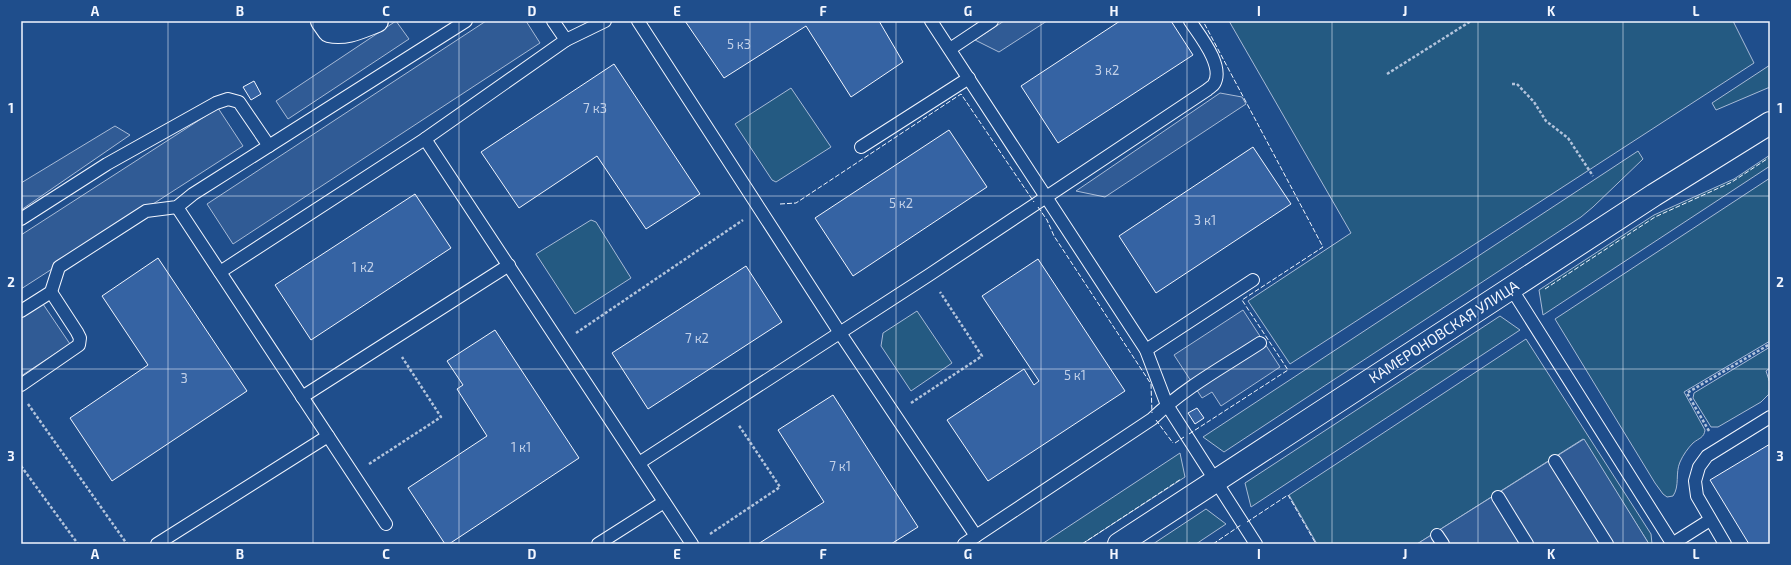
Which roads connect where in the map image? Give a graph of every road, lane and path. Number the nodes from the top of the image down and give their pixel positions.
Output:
1 (377, 21) edge
2 (466, 21) edge
3 (554, 21) edge
4 (605, 21) edge
5 (638, 21) edge
6 (931, 21) edge
7 (992, 21) edge
8 (1190, 21) edge
9 (1471, 21) edge
10 (330, 27) edge
11 (566, 40) junction
12 (950, 49) junction
13 (1387, 74) dead end
14 (969, 78) junction
15 (1512, 84) dead end
16 (1770, 123) edge
17 (425, 139) junction
18 (269, 146) junction
19 (861, 147) dead end
20 (1593, 176) dead end
21 (1047, 198) junction
22 (177, 207) junction
23 (760, 209) junction
24 (21, 219) edge
25 (509, 265) junction
26 (220, 272) junction
27 (929, 275) junction
28 (1253, 280) dead end
29 (1511, 288) junction
30 (50, 292) junction
31 (21, 311) edge
32 (840, 333) junction
33 (391, 340) junction
34 (560, 343) junction
35 (1260, 343) dead end
36 (1770, 344) edge
37 (1146, 350) junction
38 (21, 385) edge
39 (302, 397) junction
40 (26, 401) dead end
41 (1167, 405) junction
42 (726, 407) junction
43 (894, 414) junction
44 (1770, 417) edge
45 (1705, 424) dead end
46 (328, 436) junction
47 (1555, 461) dead end
48 (639, 463) junction
49 (21, 466) edge
50 (354, 474) junction
51 (1216, 481) junction
52 (1498, 497) dead end
53 (664, 502) junction
54 (1710, 520) junction
55 (386, 524) dead end
56 (708, 535) dead end
57 (976, 536) junction
58 (1672, 543) edge
59 (78, 544) edge
60 (126, 544) edge
61 (157, 544) edge
62 (598, 544) edge
63 (692, 544) edge
64 (964, 544) edge
65 (1119, 544) edge
66 (1256, 544) edge
67 (1527, 544) edge
68 (1607, 544) edge
69 (1725, 544) edge

1 - 10 street
2 - 18 lane
3 - 11 lane
4 - 11 lane
5 - 23 lane
6 - 12 lane
7 - 12 lane
8 - 21 lane
9 - 13 path
11 - 17 lane
12 - 14 lane
14 - 19 lane
14 - 21 lane
15 - 20 path
16 - 29 street, КАМЕРОНОВСКАЯ УЛИЦА
17 - 25 lane
17 - 26 lane
18 - 22 lane
18 - 24 lane
21 - 27 lane
21 - 37 lane
22 - 26 lane
22 - 30 lane
23 - 32 lane
23 - 34 path
25 - 33 lane
25 - 34 lane
26 - 39 lane
27 - 32 lane
27 - 43 path
28 - 37 lane
29 - 51 street, КАМЕРОНОВСКАЯ УЛИЦА
29 - 58 lane
30 - 31 lane
30 - 38 lane
32 - 42 lane
32 - 43 lane
33 - 39 lane
33 - 50 path
34 - 48 lane
35 - 41 lane
36 - 45 path
37 - 41 lane
39 - 46 lane
40 - 60 path
41 - 51 lane
41 - 57 lane
42 - 48 lane
42 - 56 path
43 - 57 lane
44 - 54 lane
46 - 50 lane
46 - 61 lane
47 - 68 lane
48 - 53 lane
49 - 59 path
50 - 55 lane
51 - 65 street, КАМЕРОНОВСКАЯ УЛИЦА
51 - 66 lane
52 - 67 lane
53 - 62 lane
53 - 63 lane
54 - 58 lane
54 - 69 lane
57 - 64 lane

